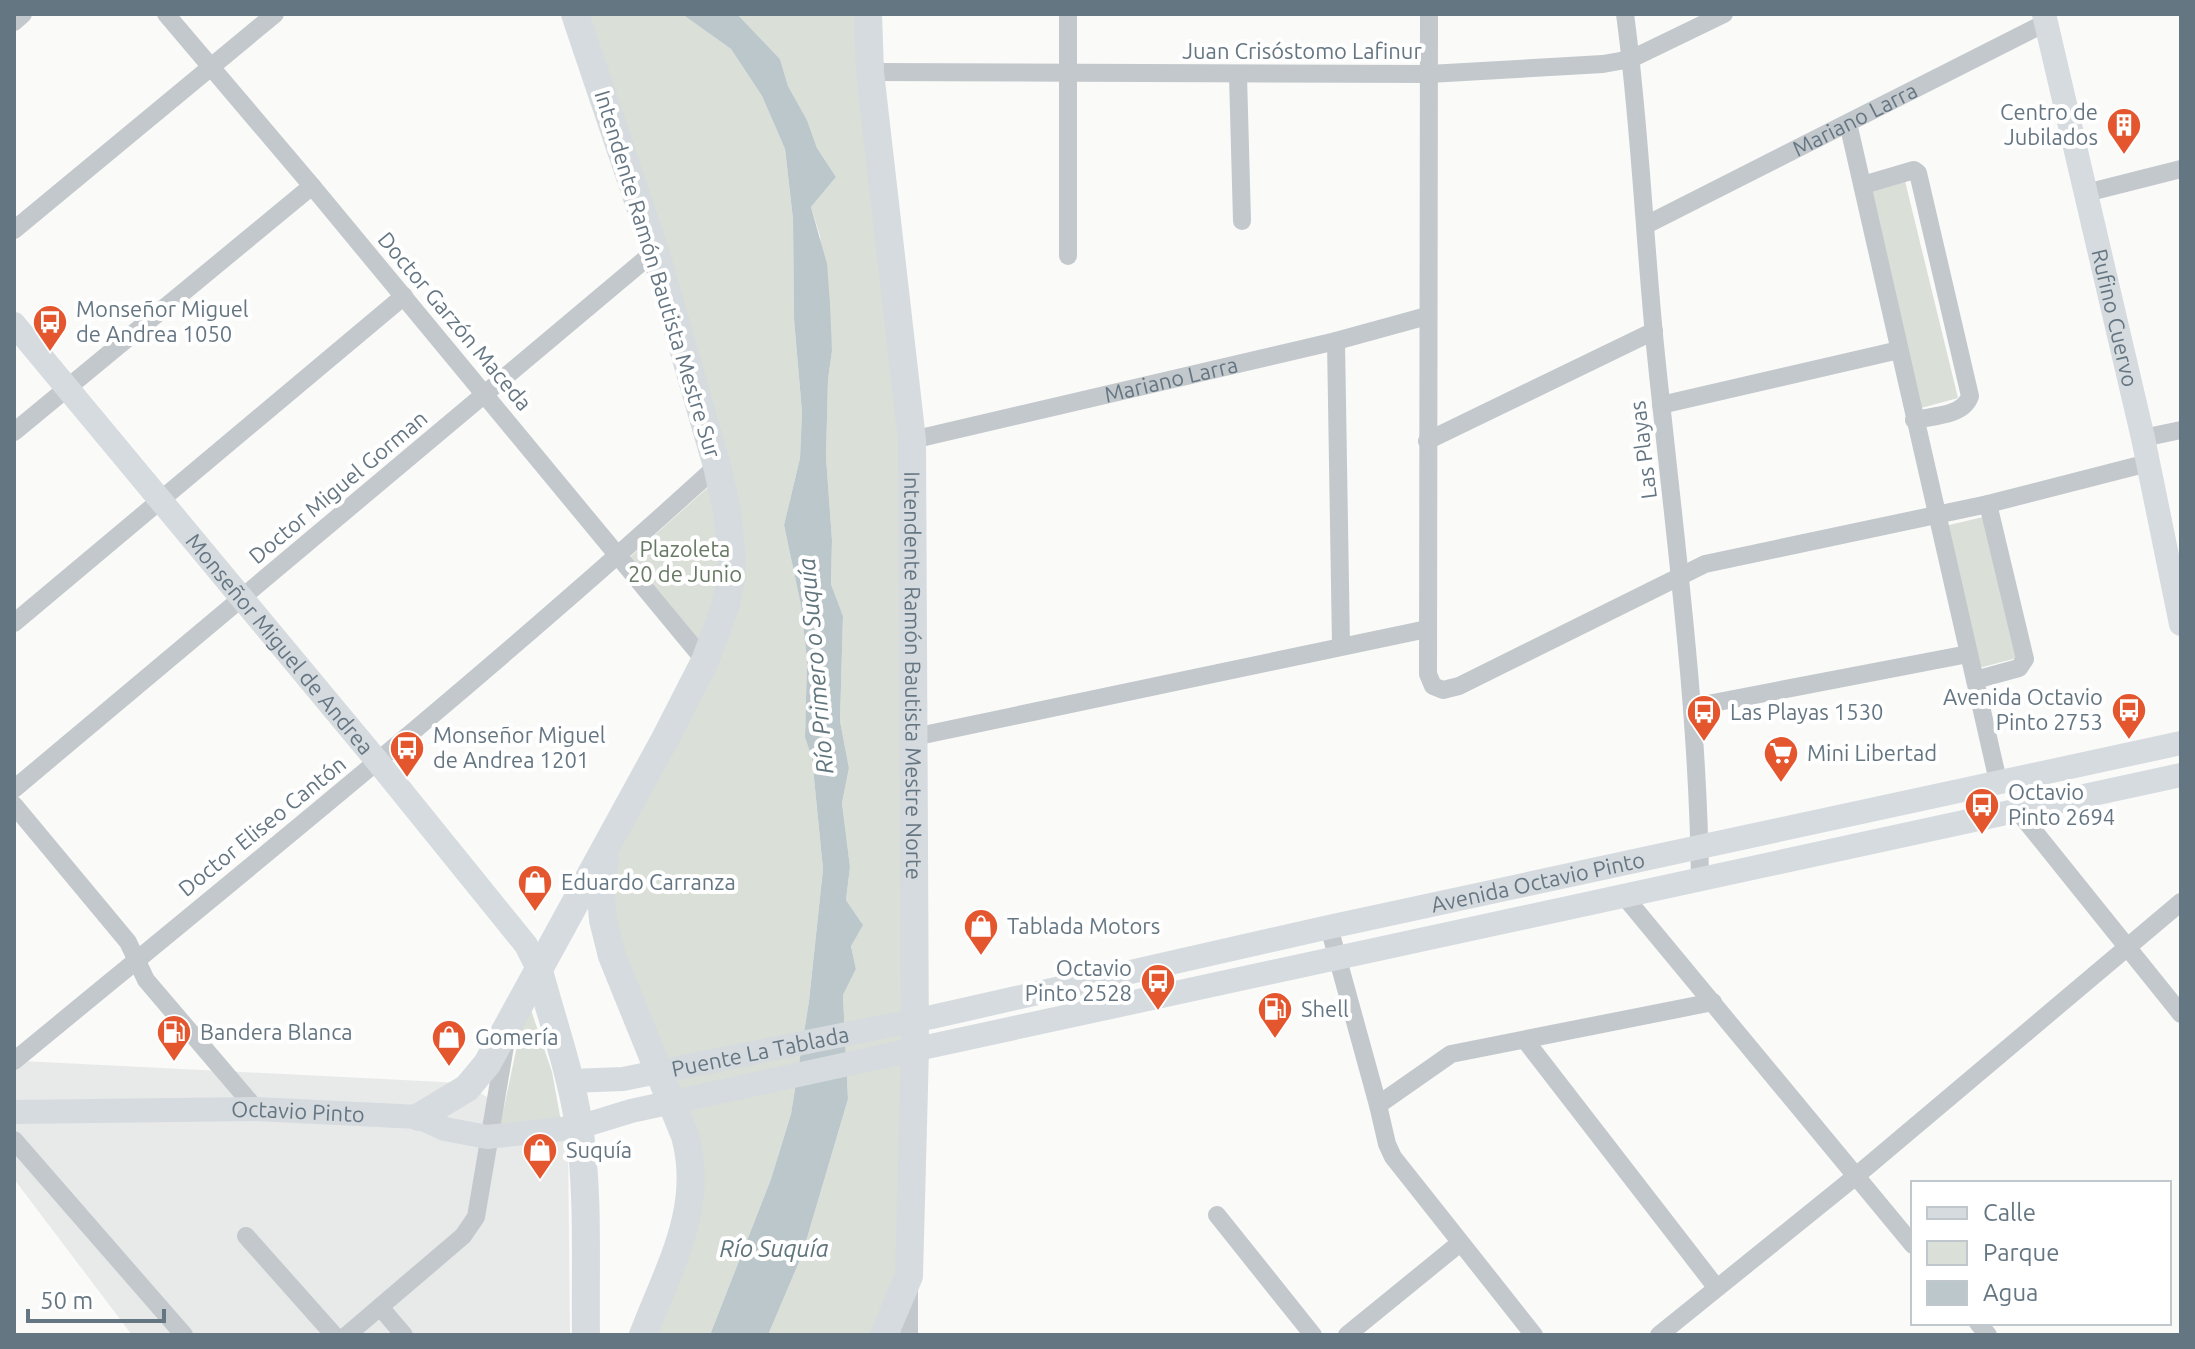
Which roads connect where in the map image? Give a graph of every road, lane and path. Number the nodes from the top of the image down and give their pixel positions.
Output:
1 (23, 14) edge
2 (166, 14) edge
3 (275, 14) edge
4 (575, 14) edge
5 (1068, 14) edge
6 (1429, 14) edge
7 (1625, 14) edge
8 (1724, 14) edge
9 (870, 15) edge
10 (2051, 17) edge
11 (14, 22) edge
12 (1631, 59) junction
13 (210, 66) junction
14 (870, 72) junction
15 (1429, 74) junction
16 (1068, 75) junction
17 (1238, 75) junction
18 (1848, 123) junction
19 (2181, 169) edge
20 (1863, 185) junction
21 (312, 186) junction
22 (2086, 193) junction
23 (1242, 221) dead end
24 (1646, 225) junction
25 (14, 230) edge
26 (655, 251) junction
27 (1068, 256) dead end
28 (404, 296) junction
29 (1427, 316) junction
30 (14, 324) edge
31 (1654, 331) junction
32 (1336, 341) junction
33 (1899, 350) junction
34 (67, 388) junction
35 (485, 394) junction
36 (1661, 405) junction
37 (1914, 420) junction
38 (2181, 430) edge
39 (14, 432) edge
40 (2143, 438) junction
41 (912, 440) junction
42 (1427, 441) junction
43 (2148, 463) junction
44 (717, 466) junction
45 (161, 500) junction
46 (1988, 504) junction
47 (1935, 514) junction
48 (617, 557) junction
49 (1681, 574) junction
50 (243, 599) junction
51 (14, 623) edge
52 (2181, 624) edge
53 (1427, 629) junction
54 (1341, 646) junction
55 (1968, 654) junction
56 (705, 661) junction
57 (1975, 680) junction
58 (1692, 707) junction
59 (914, 737) junction
60 (2181, 743) edge
61 (378, 762) junction
62 (2181, 775) edge
63 (1998, 781) junction
64 (14, 789) edge
65 (14, 805) edge
66 (2017, 810) junction
67 (607, 844) junction
68 (1699, 849) junction
69 (1700, 881) junction
70 (1624, 896) junction
71 (2181, 902) edge
72 (1329, 927) junction
73 (2126, 947) junction
74 (1338, 957) junction
75 (137, 960) junction
76 (539, 971) junction
77 (1713, 1002) junction
78 (2181, 1014) edge
79 (509, 1021) junction
80 (905, 1022) junction
81 (1525, 1040) junction
82 (906, 1052) junction
83 (14, 1061) edge
84 (571, 1081) junction
85 (1378, 1105) junction
86 (256, 1109) junction
87 (14, 1112) edge
88 (419, 1117) junction
89 (579, 1127) junction
90 (487, 1137) junction
91 (14, 1140) edge
92 (1856, 1176) junction
93 (1217, 1215) dead end
94 (246, 1236) dead end
95 (1460, 1243) junction
96 (1911, 1243) edge
97 (909, 1276) junction
98 (1716, 1287) junction
99 (380, 1307) junction
100 (184, 1335) edge
101 (334, 1335) edge
102 (347, 1335) edge
103 (404, 1335) edge
104 (586, 1335) edge
105 (643, 1335) edge
106 (884, 1335) edge
107 (909, 1335) edge
108 (1313, 1335) edge
109 (1347, 1335) edge
110 (1534, 1335) edge
111 (1659, 1335) edge

1 - 11 street
2 - 13 street, Doctor Garzón Maceda
3 - 13 street
4 - 26 main road, Intendente Ramón Bautista Mestre Sur
5 - 16 street
6 - 15 street
7 - 12 street, Las Playas
8 - 12 street, Juan Crisóstomo Lafinur
9 - 14 main road, Intendente Ramón Bautista Mestre Norte
10 - 18 street, Mariano Larra
10 - 22 main road, Rufino Cuervo
12 - 15 street, Juan Crisóstomo Lafinur
12 - 24 street, Las Playas
13 - 21 street, Doctor Garzón Maceda
13 - 25 street
14 - 16 street, Juan Crisóstomo Lafinur
14 - 41 main road, Intendente Ramón Bautista Mestre Norte
15 - 17 street, Juan Crisóstomo Lafinur
15 - 29 street
16 - 17 street, Juan Crisóstomo Lafinur
16 - 27 street
17 - 23 street
18 - 20 street
18 - 24 street, Mariano Larra
19 - 22 street
20 - 33 street
20 - 37 street
21 - 28 street, Doctor Garzón Maceda
21 - 34 street
22 - 40 main road, Rufino Cuervo
24 - 31 street, Las Playas
26 - 35 street, Doctor Miguel Gorman
26 - 44 main road, Intendente Ramón Bautista Mestre Sur
28 - 35 street, Doctor Garzón Maceda
28 - 45 street
29 - 32 street, Mariano Larra
29 - 42 street
30 - 34 main road, Monseñor Miguel de Andrea
31 - 36 street, Las Playas
31 - 42 street
32 - 41 street, Mariano Larra
32 - 54 street
33 - 36 street
33 - 37 street
34 - 39 street
34 - 45 main road, Monseñor Miguel de Andrea
35 - 48 street, Doctor Garzón Maceda
35 - 50 street, Doctor Miguel Gorman
36 - 49 street, Las Playas
37 - 47 street
38 - 40 street
40 - 43 main road, Rufino Cuervo
41 - 59 main road, Intendente Ramón Bautista Mestre Norte
42 - 53 street
43 - 46 street
43 - 52 main road, Rufino Cuervo
44 - 48 street, Doctor Eliseo Cantón
44 - 56 main road, Intendente Ramón Bautista Mestre Sur
45 - 50 main road, Monseñor Miguel de Andrea
45 - 51 street
46 - 47 street
46 - 57 street
47 - 49 street
47 - 55 street
48 - 56 street, Doctor Garzón Maceda
48 - 61 street, Doctor Eliseo Cantón
49 - 53 street
49 - 58 street, Las Playas
50 - 61 main road, Monseñor Miguel de Andrea
50 - 64 street, Doctor Miguel Gorman
53 - 54 street
54 - 59 street
55 - 57 street
55 - 58 street
56 - 67 main road, Intendente Ramón Bautista Mestre Sur
57 - 63 street
58 - 68 street, Las Playas
59 - 80 main road, Intendente Ramón Bautista Mestre Norte
60 - 63 main road, Avenida Octavio Pinto
61 - 75 street, Doctor Eliseo Cantón
61 - 76 main road, Monseñor Miguel de Andrea
62 - 66 main road, Avenida Octavio Pinto
63 - 68 main road, Avenida Octavio Pinto
65 - 75 street
66 - 69 main road, Avenida Octavio Pinto
66 - 73 street
67 - 76 main road, Intendente Ramón Bautista Mestre Sur
67 - 105 main road, Intendente Ramón Bautista Mestre Sur
68 - 69 street, Las Playas
68 - 72 main road, Avenida Octavio Pinto
69 - 70 main road, Avenida Octavio Pinto
70 - 74 main road, Avenida Octavio Pinto
70 - 77 street
71 - 73 street
72 - 74 street
72 - 80 main road, Avenida Octavio Pinto
73 - 78 street
73 - 92 street
74 - 82 main road, Avenida Octavio Pinto
74 - 85 street
75 - 83 street, Doctor Eliseo Cantón
75 - 86 street
76 - 79 main road, Intendente Ramón Bautista Mestre Sur
76 - 84 main road
77 - 81 street
77 - 92 street
79 - 88 main road, Intendente Ramón Bautista Mestre Sur
79 - 90 street
80 - 82 main road, Intendente Ramón Bautista Mestre Norte
80 - 84 main road, Puente La Tablada
81 - 85 street
81 - 98 street
82 - 89 main road, Puente La Tablada
82 - 97 main road, Intendente Ramón Bautista Mestre Norte
84 - 89 main road
85 - 95 street
86 - 87 main road, Octavio Pinto
86 - 88 main road, Octavio Pinto
88 - 90 main road, Octavio Pinto
89 - 90 main road, Octavio Pinto
89 - 104 main road
90 - 99 street
91 - 100 street
92 - 96 street
92 - 98 street
93 - 108 street
94 - 101 street
95 - 109 street
95 - 110 street
97 - 106 main road, Intendente Ramón Bautista Mestre Norte
97 - 107 street
98 - 111 street
99 - 102 street
99 - 103 street

